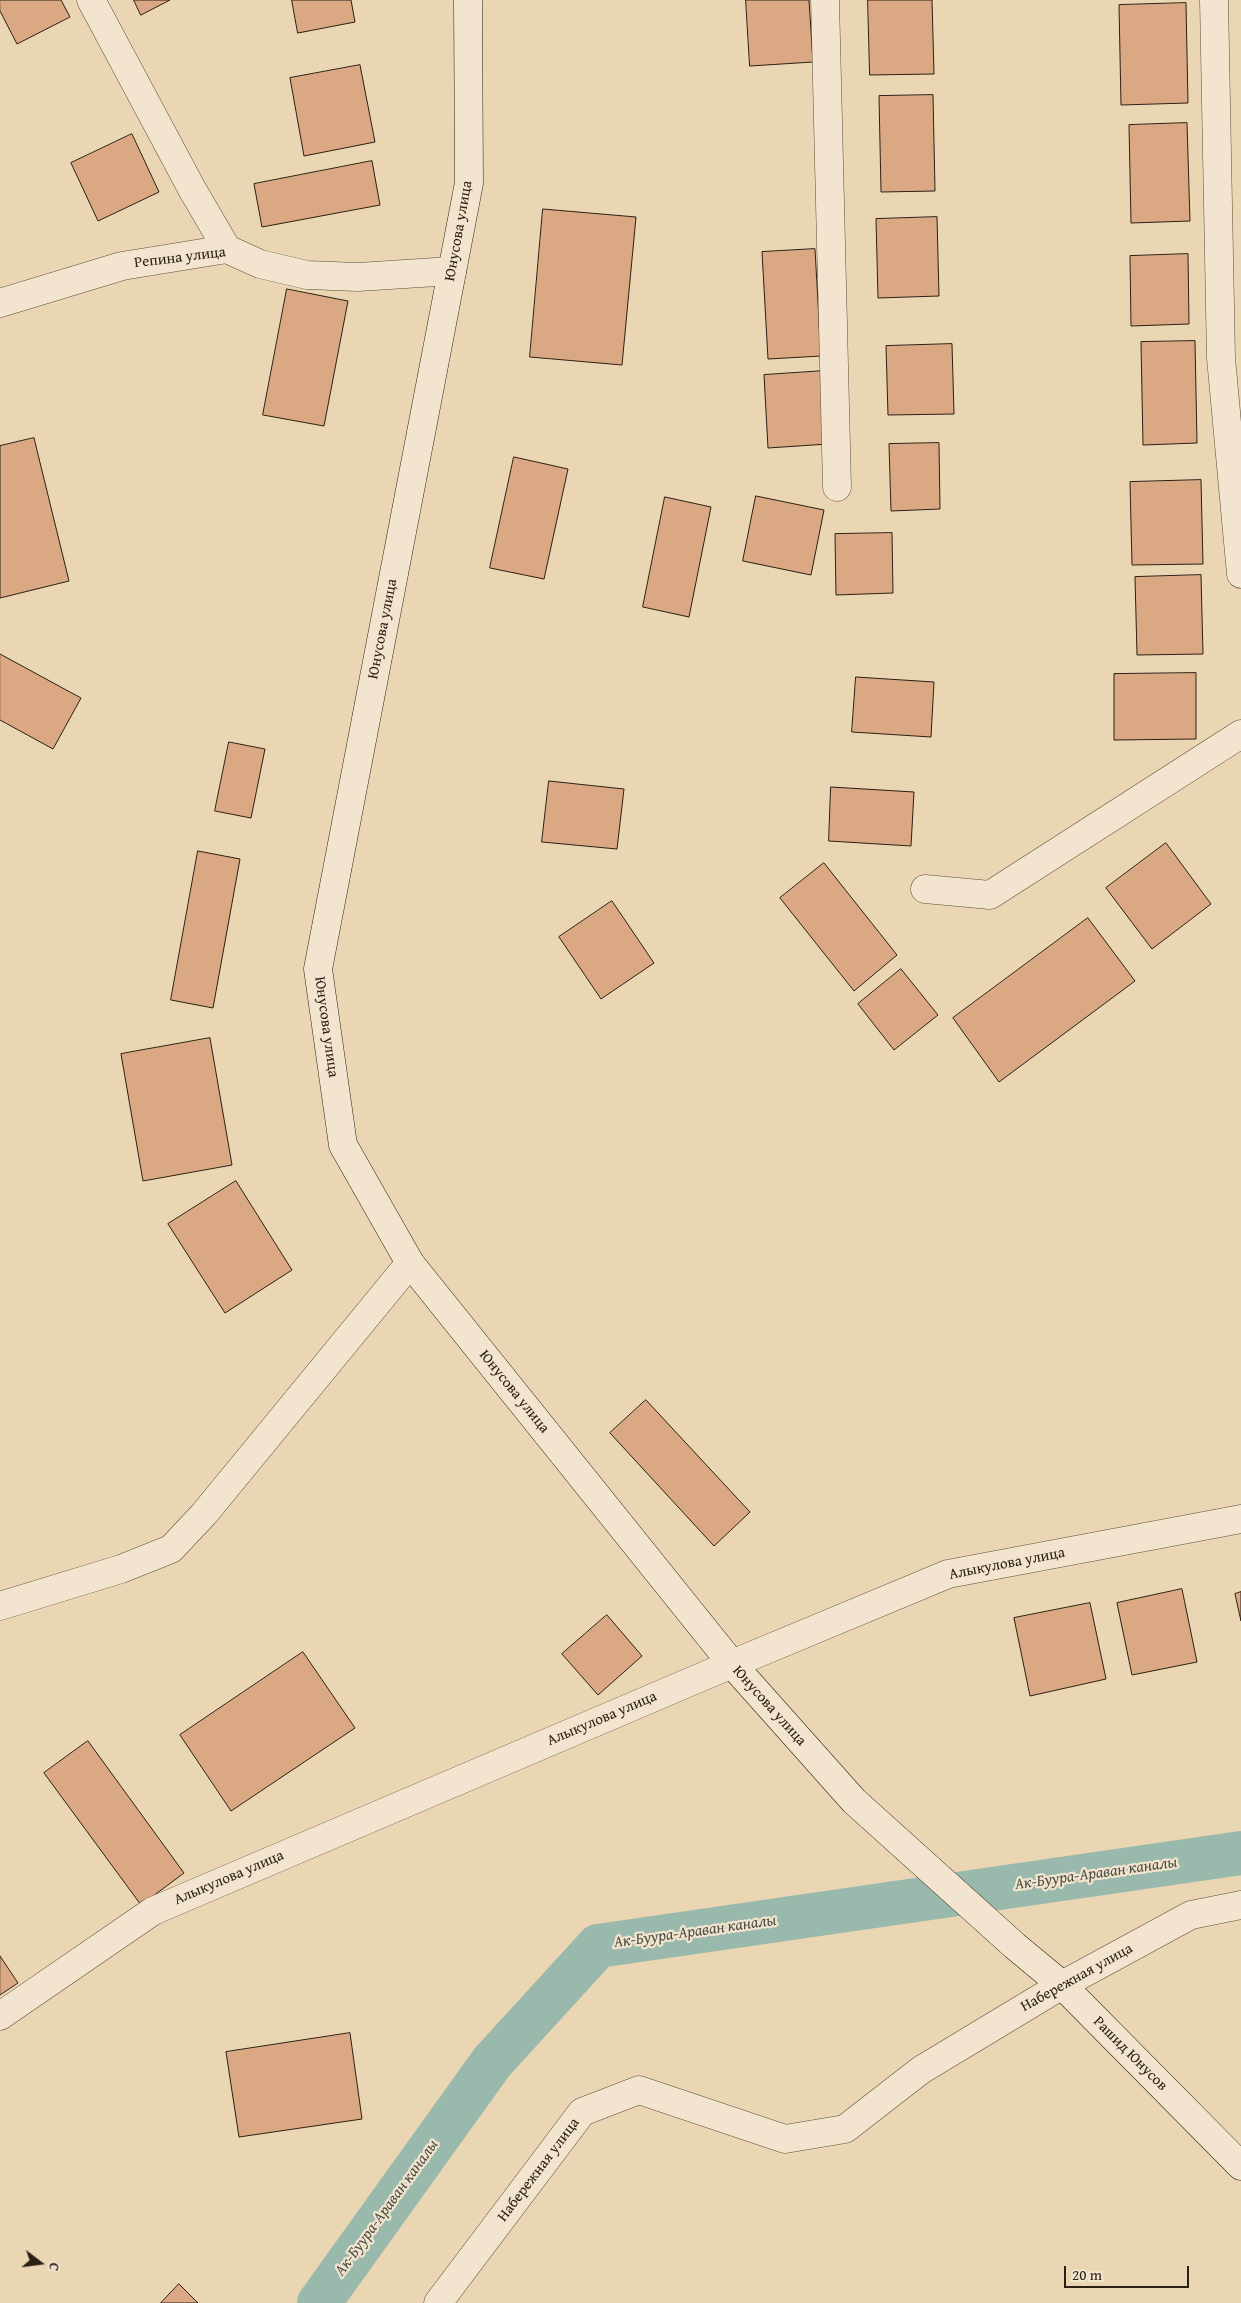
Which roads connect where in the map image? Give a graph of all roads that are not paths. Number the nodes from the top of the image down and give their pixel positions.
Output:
1 (91, 0) edge
2 (468, 0) edge
3 (825, 0) edge
4 (1214, 0) edge
5 (228, 249) junction
6 (452, 271) junction
7 (0, 302) edge
8 (837, 487) dead end
9 (1241, 574) edge
10 (1241, 734) edge
11 (925, 889) dead end
12 (410, 1263) junction
13 (1241, 1519) edge
14 (0, 1606) edge
15 (732, 1664) junction
16 (1241, 1905) edge
17 (1015, 1946) joint
18 (1062, 1985) junction
19 (0, 2016) edge
20 (1241, 2166) edge
21 (438, 2303) edge

1 - 5 street
2 - 6 street, Юнусова улица
3 - 8 street
4 - 9 street
5 - 6 street, Репина улица
5 - 7 street, Репина улица
6 - 12 street, Юнусова улица
10 - 11 street
12 - 14 street
12 - 15 street, Юнусова улица
13 - 15 street, Алыкулова улица
15 - 17 street, Юнусова улица
15 - 19 street, Алыкулова улица
16 - 18 street, Набережная улица
17 - 18 street, Рашид Юнусов
18 - 20 street, Рашид Юнусов
18 - 21 street, Набережная улица

